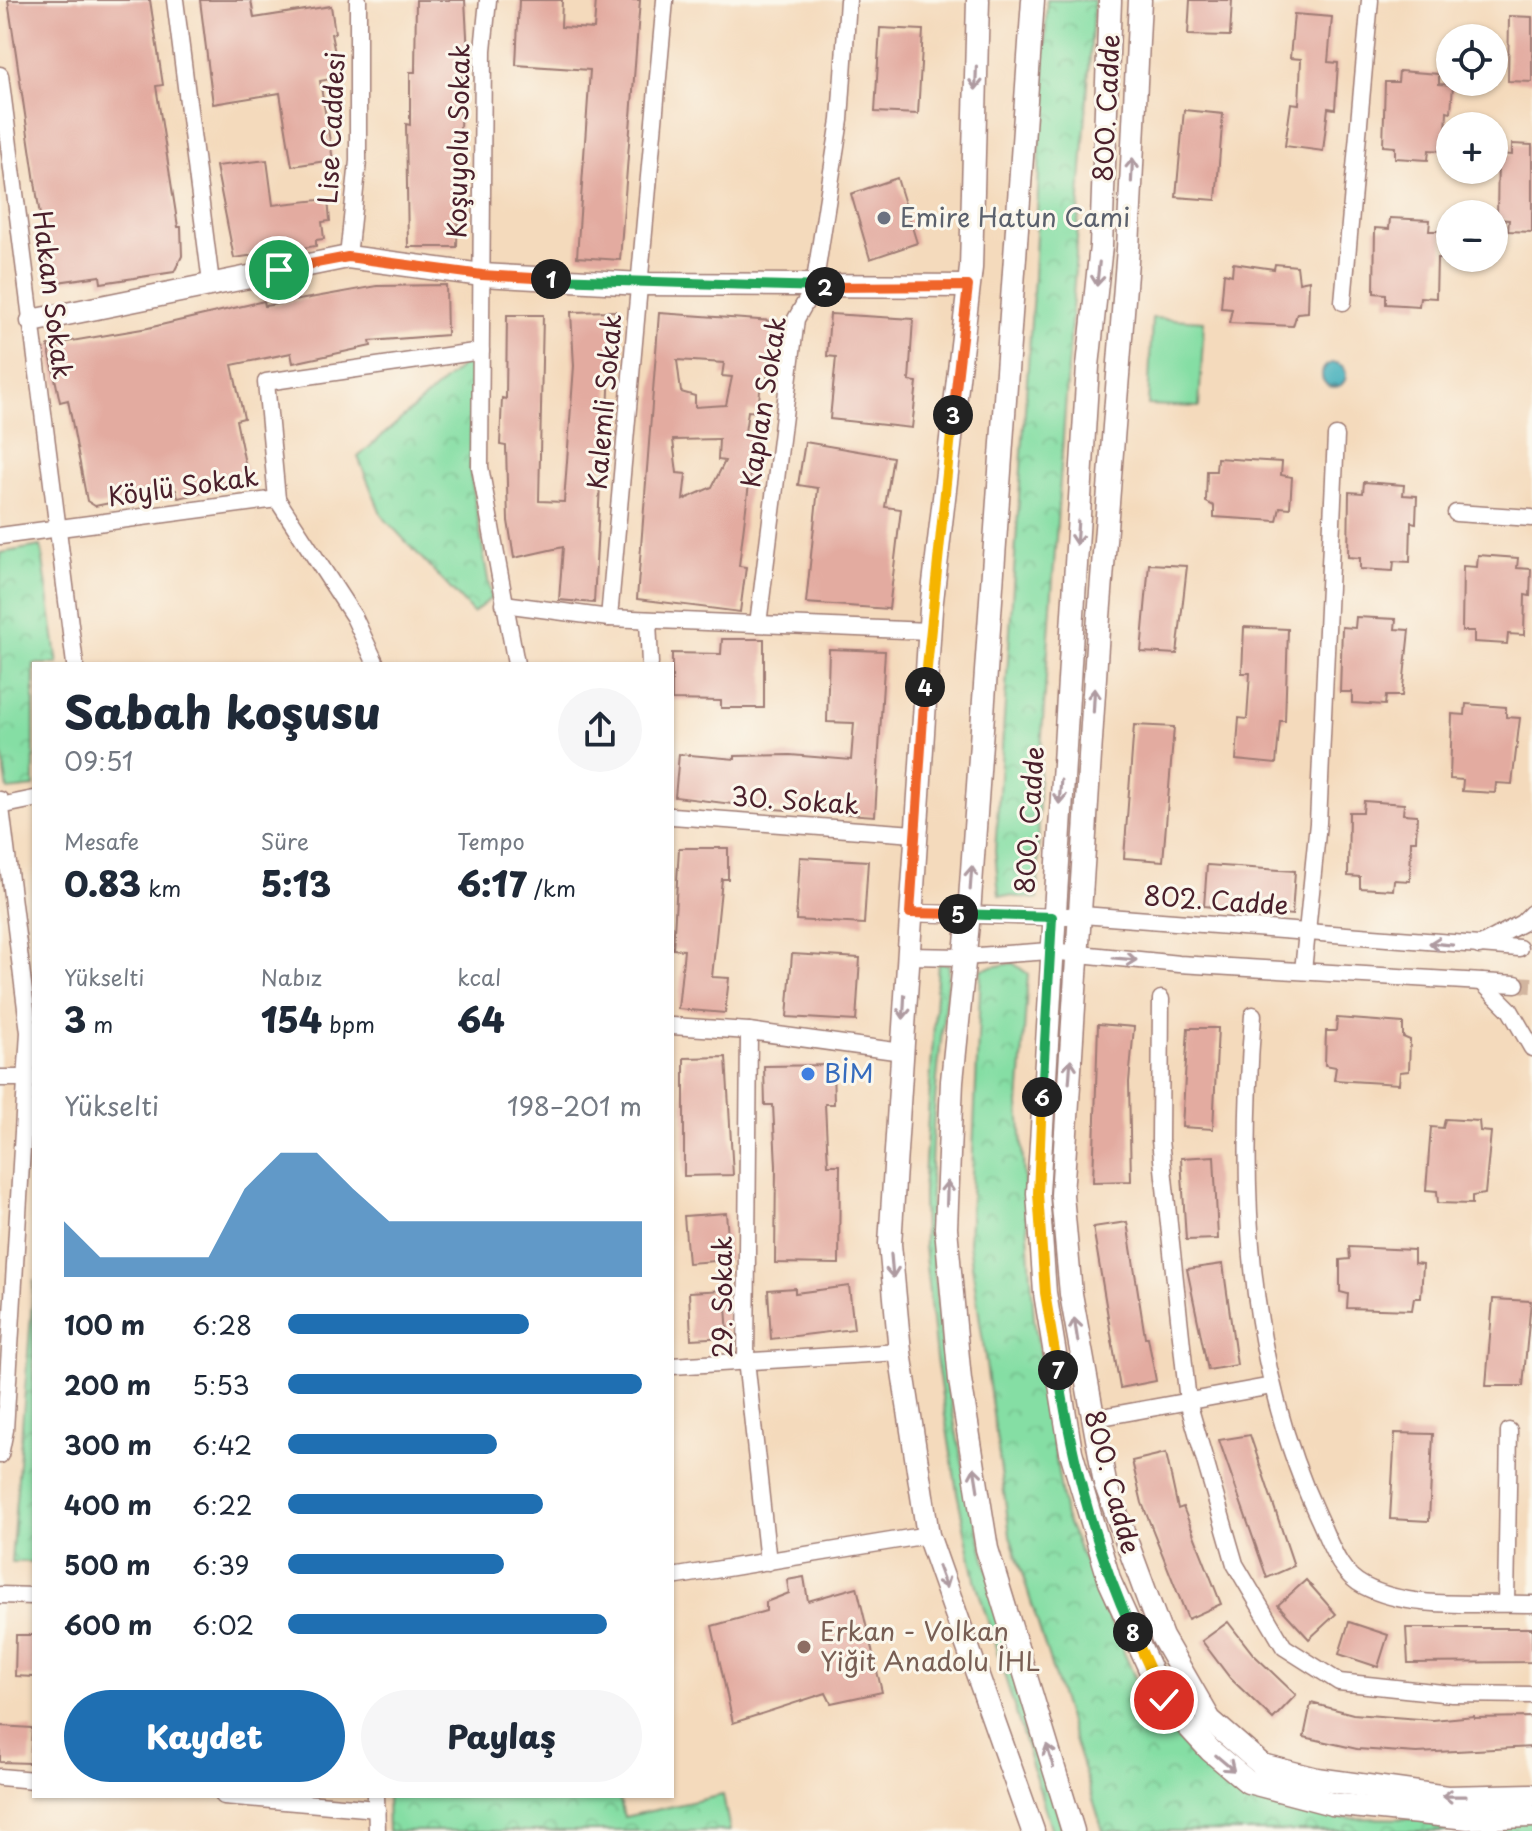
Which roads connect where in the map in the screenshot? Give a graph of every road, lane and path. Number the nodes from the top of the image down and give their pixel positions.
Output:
1 (175, 0) edge
2 (358, 0) edge
3 (488, 0) edge
4 (665, 0) edge
5 (848, 0) edge
6 (978, 0) edge
7 (1033, 0) edge
8 (1110, 0) edge
9 (1140, 0) edge
10 (1370, 0) edge
11 (0, 75) edge
12 (348, 257) junction
13 (482, 275) junction
14 (211, 283) junction
15 (641, 284) junction
16 (968, 286) junction
17 (814, 287) junction
18 (1343, 302) dead end
19 (32, 321) junction
20 (481, 351) junction
21 (1336, 436) dead end
22 (277, 499) junction
23 (1456, 513) dead end
24 (1532, 518) edge
25 (56, 528) junction
26 (0, 536) edge
27 (504, 604) junction
28 (609, 618) junction
29 (648, 620) junction
30 (758, 624) junction
31 (929, 631) junction
32 (75, 662) edge
33 (375, 662) edge
34 (516, 662) edge
35 (650, 662) edge
36 (32, 799) edge
37 (0, 804) edge
38 (674, 816) edge
39 (914, 834) junction
40 (910, 913) junction
41 (1532, 913) edge
42 (969, 914) junction
43 (1082, 915) junction
44 (1052, 917) junction
45 (1308, 931) junction
46 (1479, 946) junction
47 (1519, 948) dead end
48 (1050, 951) junction
49 (1077, 954) junction
50 (907, 956) junction
51 (964, 957) junction
52 (1303, 971) junction
53 (1482, 982) junction
54 (1516, 984) tunnel mouth
55 (1161, 999) dead end
56 (1253, 1015) dead end
57 (674, 1026) edge
58 (749, 1031) junction
59 (1532, 1048) edge
60 (902, 1052) junction
61 (0, 1078) edge
62 (29, 1078) edge
63 (7, 1252) edge
64 (900, 1352) junction
65 (746, 1360) junction
66 (674, 1366) edge
67 (1272, 1386) junction
68 (1188, 1402) junction
69 (1091, 1419) junction
70 (2, 1430) edge
71 (1509, 1431) dead end
72 (0, 1455) edge
73 (928, 1535) junction
74 (768, 1562) junction
75 (674, 1577) edge
76 (0, 1595) edge
77 (32, 1596) edge
78 (1506, 1603) junction
79 (1532, 1604) edge
80 (1532, 1695) edge
81 (0, 1777) edge
82 (32, 1780) edge
83 (1532, 1795) edge
84 (268, 1798) edge
85 (377, 1803) edge
86 (1532, 1816) edge
87 (377, 1831) edge
88 (1033, 1831) edge
89 (1073, 1831) edge

1 - 14 street
2 - 12 street, Lise Caddesi
3 - 13 street, Koşuyolu Sokak
4 - 15 street, Kalemli Sokak
5 - 17 street, Kaplan Sokak
6 -> 16 street
42 -> 7 street
8 -> 44 street, 800. Cadde
43 -> 9 street, 800. Cadde
10 - 18 street
11 - 19 street, Hakan Sokak
12 - 13 street
12 - 14 street
13 - 15 street
13 - 20 street, Koşuyolu Sokak
14 - 19 street
15 - 17 street
15 - 28 street, Kalemli Sokak
16 - 17 street
16 - 31 street
17 - 30 street, Kaplan Sokak
19 - 25 street, Hakan Sokak
20 - 22 street
20 - 27 street, Koşuyolu Sokak
21 - 45 street
22 - 25 street, Köylü Sokak
22 - 33 street, Köylü Sokak
23 - 24 street
25 - 26 street, Köylü Sokak
25 - 32 street, Hakan Sokak
27 - 28 street
27 - 34 street, Koşuyolu Sokak
28 - 29 street
29 - 30 street
29 - 35 street
30 - 31 street
31 - 39 street
36 - 37 street
37 - 62 street
38 - 39 street, 30. Sokak
39 - 40 street
40 - 42 street, 802. Cadde
40 - 50 street
41 - 46 street
42 - 44 street, 802. Cadde
42 - 51 street
43 - 44 street, 802. Cadde
43 - 45 street, 802. Cadde
43 - 49 street, 800. Cadde
44 - 48 street, 800. Cadde
46 -> 45 street, 802. Cadde
45 - 52 street
46 - 47 street, 802. Cadde
48 - 49 street
48 - 51 street
48 -> 86 street, 800. Cadde
49 -> 52 street
69 -> 49 street, 800. Cadde
50 - 51 street
50 -> 60 street
89 -> 51 street
52 - 53 street
53 - 54 street
53 - 59 street
55 - 68 street
56 - 67 street
57 - 58 street
58 - 60 street
58 - 65 street, 29. Sokak
60 -> 64 street
61 - 62 street
62 - 63 street
63 - 70 street
64 - 65 street
64 - 73 street
65 - 66 street
65 - 74 street, 29. Sokak
67 - 68 street
67 - 78 street
68 - 69 street
68 - 80 street
83 -> 69 street, 800. Cadde
70 - 72 street
71 - 78 street
73 - 74 street
73 -> 88 street
74 - 75 street
76 - 77 street
78 - 79 street
81 - 82 street
84 - 85 street
85 - 87 street

